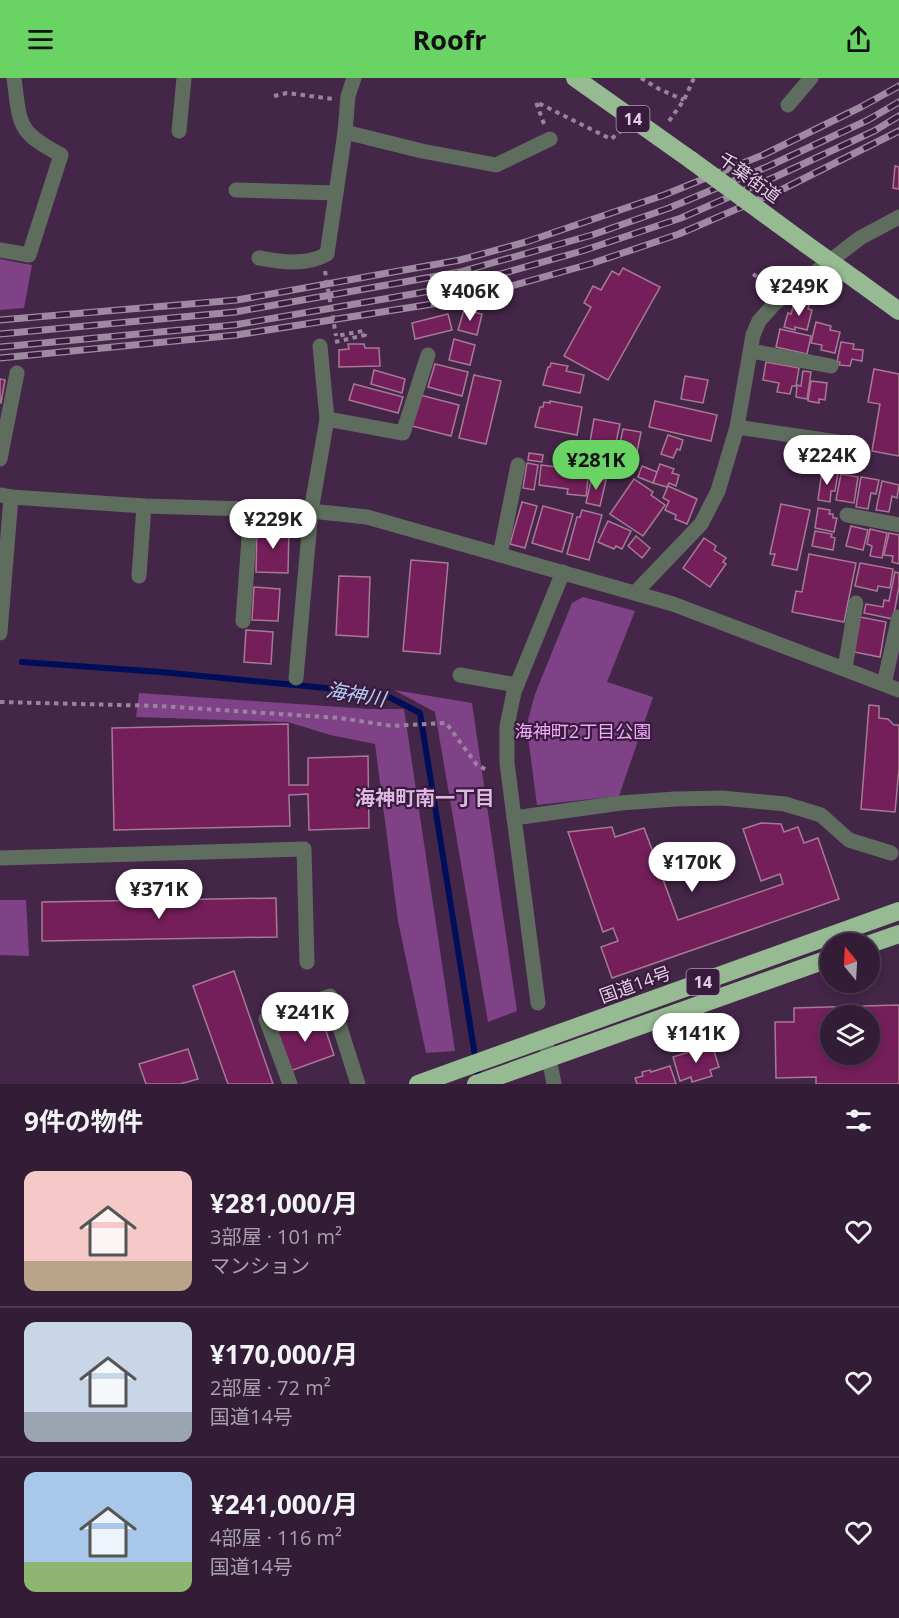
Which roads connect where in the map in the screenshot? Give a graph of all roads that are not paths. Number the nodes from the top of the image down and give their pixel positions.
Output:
1 (14, 78) edge
2 (184, 78) edge
3 (354, 78) edge
4 (575, 78) edge
5 (811, 78) edge
6 (788, 105) dead end
7 (179, 130) dead end
8 (345, 132) junction
9 (550, 139) road end
10 (236, 190) dead end
11 (336, 193) junction
12 (899, 217) edge
13 (0, 250) edge
14 (259, 258) dead end
15 (899, 311) edge
16 (320, 345) dead end
17 (751, 351) junction
18 (428, 355) dead end
19 (831, 366) dead end
20 (17, 373) dead end
21 (327, 419) junction
22 (737, 427) junction
23 (858, 445) dead end
24 (0, 459) edge
25 (518, 465) dead end
26 (5, 496) edge
27 (144, 506) junction
28 (251, 510) junction
29 (311, 511) junction
30 (847, 515) dead end
31 (899, 525) edge
32 (500, 555) junction
33 (563, 572) junction
34 (139, 576) dead end
35 (635, 593) junction
36 (856, 603) dead end
37 (899, 617) edge
38 (243, 621) dead end
39 (0, 633) edge
40 (844, 668) junction
41 (460, 675) dead end
42 (297, 678) dead end
43 (884, 684) junction
44 (517, 685) junction
45 (899, 690) edge
46 (514, 818) junction
47 (891, 853) dead end
48 (0, 858) edge
49 (899, 911) edge
50 (899, 934) edge
51 (880, 941) edge
52 (307, 962) dead end
53 (820, 962) edge
54 (538, 1003) dead end
55 (545, 1037) junction
56 (549, 1058) junction
57 (290, 1084) edge
58 (358, 1084) edge
59 (418, 1084) edge
60 (476, 1084) edge
61 (555, 1084) edge

1 - 13 street
2 - 7 street
3 - 8 street
4 - 15 highway, 千葉街道 / 14, bridge
5 - 6 street
8 - 9 street
8 - 11 street
10 - 11 street
11 - 14 street
12 - 17 street
16 - 21 street
17 - 19 street
17 - 22 street
18 - 21 street
20 - 24 street
21 - 29 street
22 - 23 street
22 - 35 street
25 - 32 street
26 - 27 street
26 - 39 street
27 - 28 street
27 - 34 street
28 - 29 street
28 - 38 street
29 - 32 street
29 - 42 street
30 - 31 street
32 - 33 street
33 - 35 street
33 - 44 street
35 - 40 street
36 - 40 street
37 - 43 street
40 - 43 street
41 - 44 street
43 - 45 street
44 - 46 street
46 - 47 street
46 - 54 street
48 - 52 street
49 - 55 highway, 国道14号 / 14
50 - 51 highway
53 - 56 highway, 14
55 - 56 street
55 - 59 highway, 国道14号 / 14
56 - 60 highway, 14
56 - 61 street
57 - 58 street

